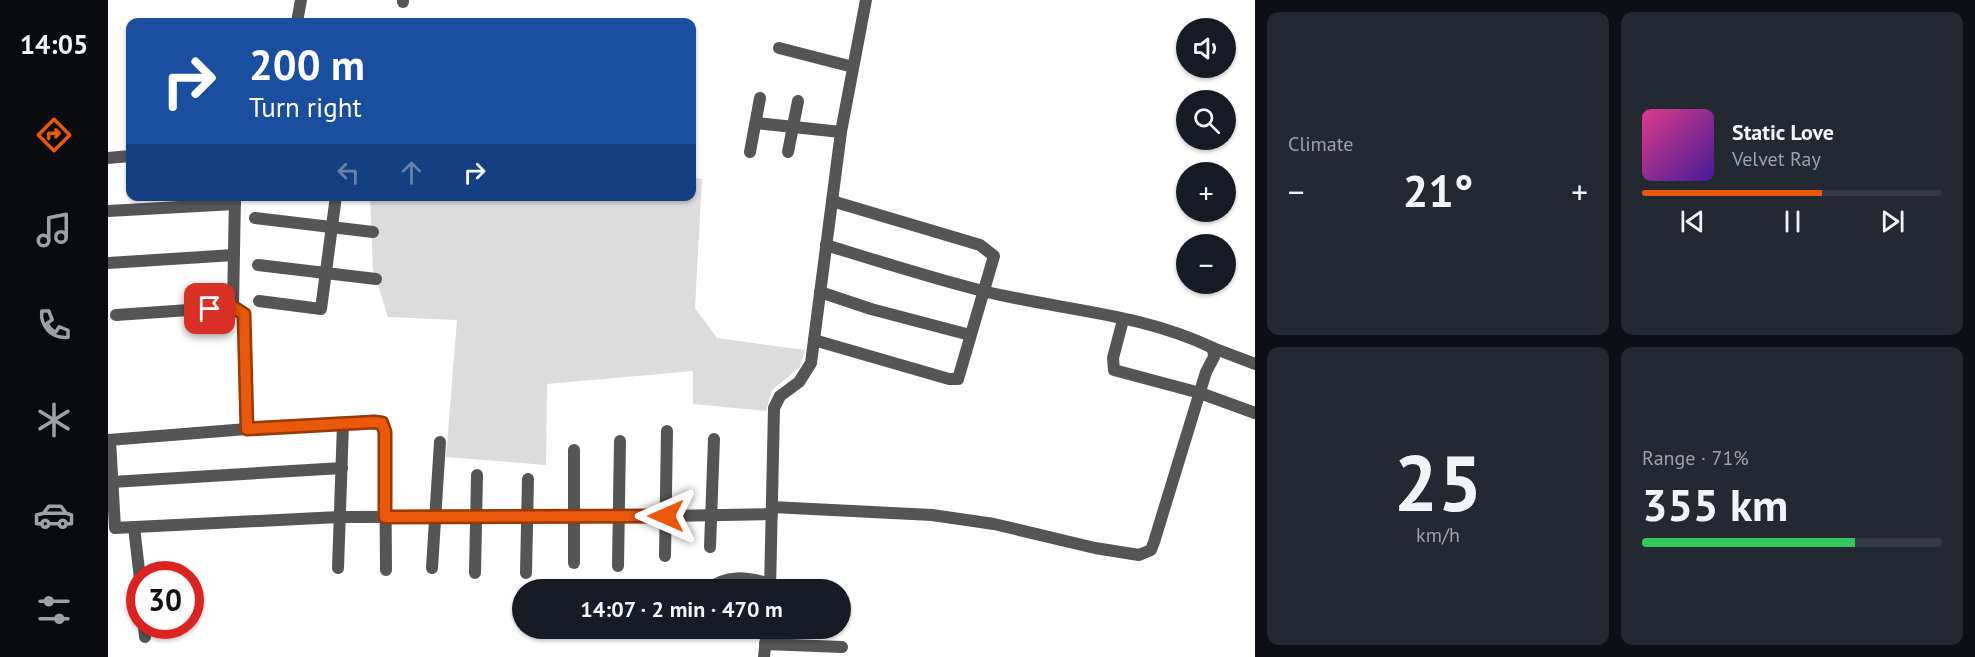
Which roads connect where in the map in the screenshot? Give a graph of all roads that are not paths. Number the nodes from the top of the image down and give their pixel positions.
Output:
1 (301, 0) edge
2 (866, 0) edge
3 (298, 18) edge
4 (779, 48) dead end
5 (853, 67) junction
6 (760, 98) dead end
7 (798, 101) dead end
8 (756, 123) junction
9 (793, 126) junction
10 (841, 132) junction
11 (750, 152) dead end
12 (788, 152) dead end
13 (126, 156) edge
14 (108, 158) edge
15 (223, 201) edge
16 (235, 201) edge
17 (335, 201) edge
18 (832, 201) junction
19 (108, 211) edge
20 (255, 218) dead end
21 (332, 227) junction
22 (373, 232) dead end
23 (826, 245) junction
24 (234, 255) junction
25 (108, 264) edge
26 (258, 265) dead end
27 (326, 273) junction
28 (376, 279) dead end
29 (984, 291) junction
30 (820, 292) junction
31 (259, 301) dead end
32 (233, 307) junction
33 (116, 315) dead end
34 (1123, 320) junction
35 (970, 335) junction
36 (814, 340) junction
37 (1213, 348) junction
38 (1255, 364) edge
39 (1200, 393) junction
40 (1255, 413) edge
41 (343, 424) junction
42 (247, 429) junction
43 (667, 431) dead end
44 (714, 439) dead end
45 (109, 440) edge
46 (620, 441) dead end
47 (440, 442) dead end
48 (574, 450) dead end
49 (342, 468) junction
50 (477, 475) dead end
51 (528, 479) dead end
52 (112, 482) junction
53 (772, 511) junction
54 (618, 516) junction
55 (666, 516) junction
56 (711, 516) junction
57 (339, 517) junction
58 (385, 517) junction
59 (435, 517) junction
60 (478, 517) junction
61 (527, 517) junction
62 (574, 517) junction
63 (134, 527) junction
64 (711, 547) dead end
65 (665, 556) dead end
66 (138, 561) edge
67 (574, 563) dead end
68 (618, 566) dead end
69 (338, 568) dead end
70 (432, 568) dead end
71 (386, 570) dead end
72 (476, 573) dead end
73 (526, 573) dead end
74 (722, 579) edge
75 (740, 579) edge
76 (770, 579) edge
77 (766, 639) edge
78 (765, 644) junction
79 (842, 647) dead end
80 (764, 657) edge

1 - 3 street
2 - 5 street
4 - 5 street
5 - 10 street
6 - 8 street
7 - 9 street
8 - 9 street
8 - 11 street
9 - 10 street
9 - 12 street
10 - 18 street
13 - 14 street
15 - 19 street
16 - 24 street
17 - 21 street
18 - 23 street
18 - 29 street
20 - 21 street
21 - 22 street
21 - 27 street
23 - 29 street
23 - 30 street
24 - 25 street
24 - 32 street
26 - 27 street
27 - 28 street
27 - 31 street
29 - 34 street
29 - 35 street
30 - 35 street
30 - 36 street
32 - 33 street
32 - 42 street
34 - 37 street
34 - 39 street
35 - 36 street
36 - 53 street
37 - 38 street
37 - 39 street
39 - 40 street
39 - 53 street
41 - 42 street
41 - 49 street
41 - 58 street
42 - 45 street
43 - 55 street
44 - 56 street
45 - 52 street
46 - 54 street
47 - 59 street
48 - 62 street
49 - 52 street
49 - 57 street
50 - 60 street
51 - 61 street
52 - 63 street
53 - 56 street
53 - 76 street
54 - 55 street
54 - 62 street
54 - 68 street
55 - 56 street
55 - 65 street
56 - 64 street
57 - 58 street
57 - 63 street
57 - 69 street
58 - 59 street
58 - 71 street
59 - 60 street
59 - 70 street
60 - 61 street
60 - 72 street
61 - 62 street
61 - 73 street
62 - 67 street
63 - 66 street
74 - 75 street
77 - 78 street
78 - 79 street
78 - 80 street

